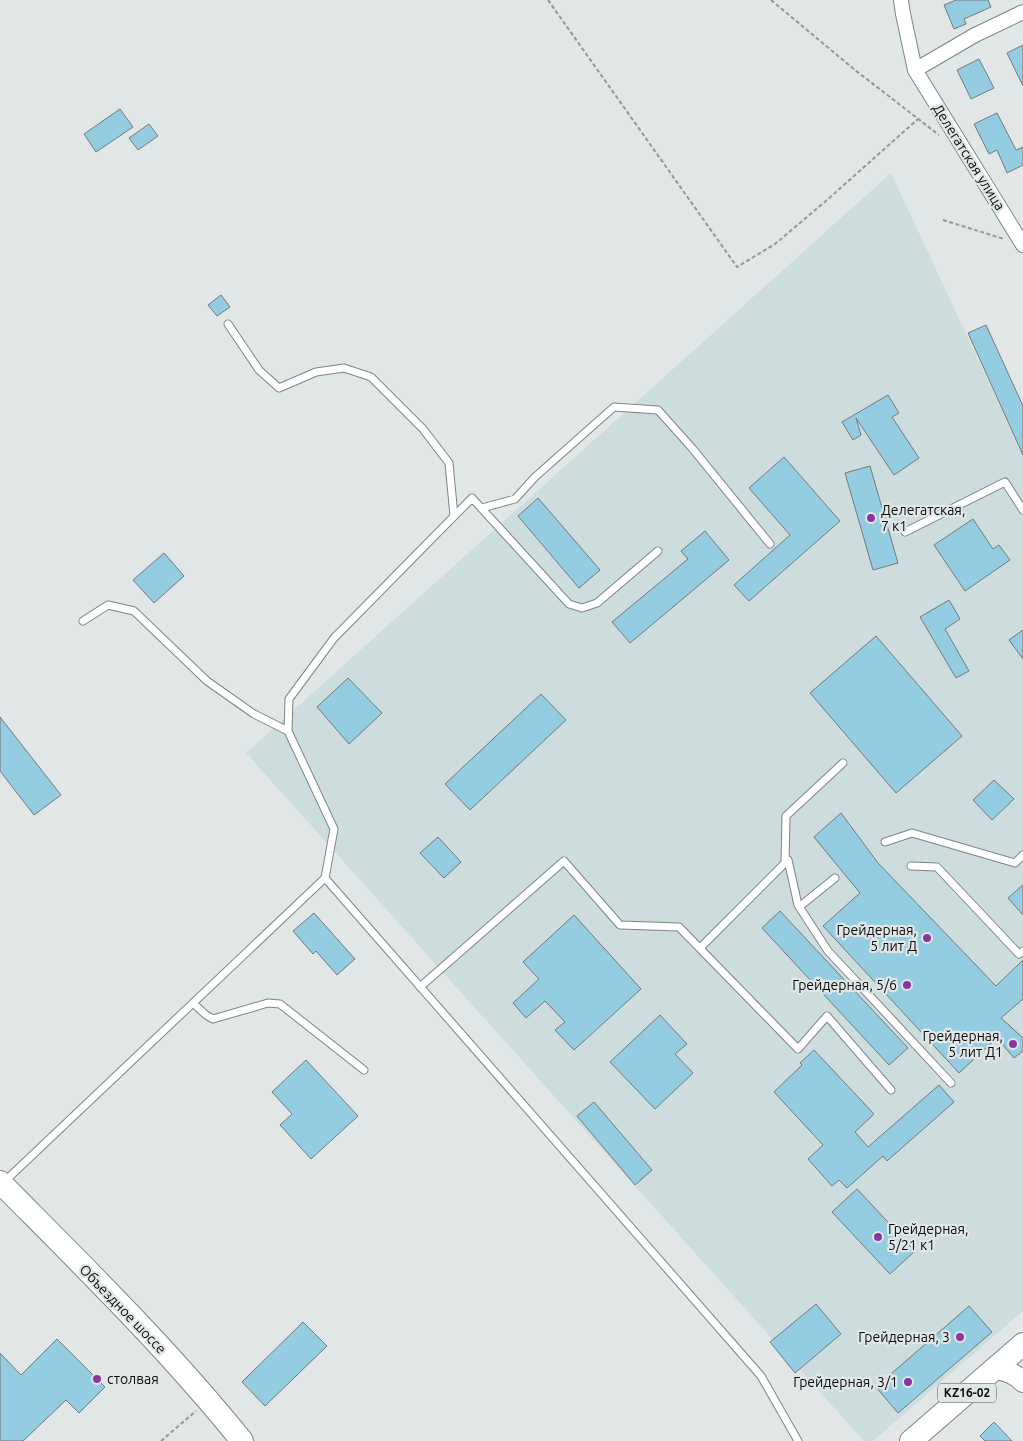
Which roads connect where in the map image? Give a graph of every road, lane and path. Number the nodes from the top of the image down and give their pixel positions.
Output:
1 (548, 0) edge
2 (771, 0) edge
3 (901, 0) edge
4 (1023, 12) edge
5 (915, 70) junction
6 (918, 119) junction
7 (940, 136) dead end
8 (943, 220) dead end
9 (1005, 240) dead end
10 (1023, 244) edge
11 (228, 324) dead end
12 (482, 508) junction
13 (1023, 510) edge
14 (454, 516) junction
15 (905, 532) dead end
16 (770, 544) dead end
17 (658, 551) dead end
18 (84, 621) dead end
19 (288, 731) junction
20 (843, 763) dead end
21 (885, 842) dead end
22 (1023, 855) edge
23 (785, 862) junction
24 (912, 866) dead end
25 (325, 878) junction
26 (835, 878) dead end
27 (799, 907) junction
28 (700, 948) junction
29 (1023, 950) edge
30 (420, 987) junction
31 (193, 1003) junction
32 (364, 1070) dead end
33 (951, 1083) dead end
34 (891, 1090) dead end
35 (1, 1183) edge
36 (1023, 1344) edge
37 (994, 1369) junction
38 (1023, 1382) edge
39 (209, 1400) junction
40 (161, 1441) edge
41 (242, 1441) edge
42 (798, 1441) edge
43 (911, 1441) edge

1 - 6 path
2 - 6 path
3 - 5 street, Делегатская улица
4 - 5 street
5 - 10 street, Делегатская улица
6 - 7 path
8 - 9 path
11 - 14 lane
12 - 14 lane
12 - 16 lane
12 - 17 lane
13 - 15 lane
14 - 19 lane
18 - 19 lane
19 - 25 lane
20 - 23 lane
21 - 22 lane
23 - 27 lane
23 - 28 lane
24 - 29 lane
25 - 30 lane
25 - 31 lane
26 - 27 lane
27 - 33 lane
28 - 30 lane
28 - 34 lane
30 - 42 lane
31 - 32 lane
31 - 35 lane
35 - 39 main road, Объездное шоссе
36 - 37 main road, KZ16-02
37 - 38 street
37 - 43 main road, KZ16-02
39 - 40 path
39 - 41 main road, Объездное шоссе

